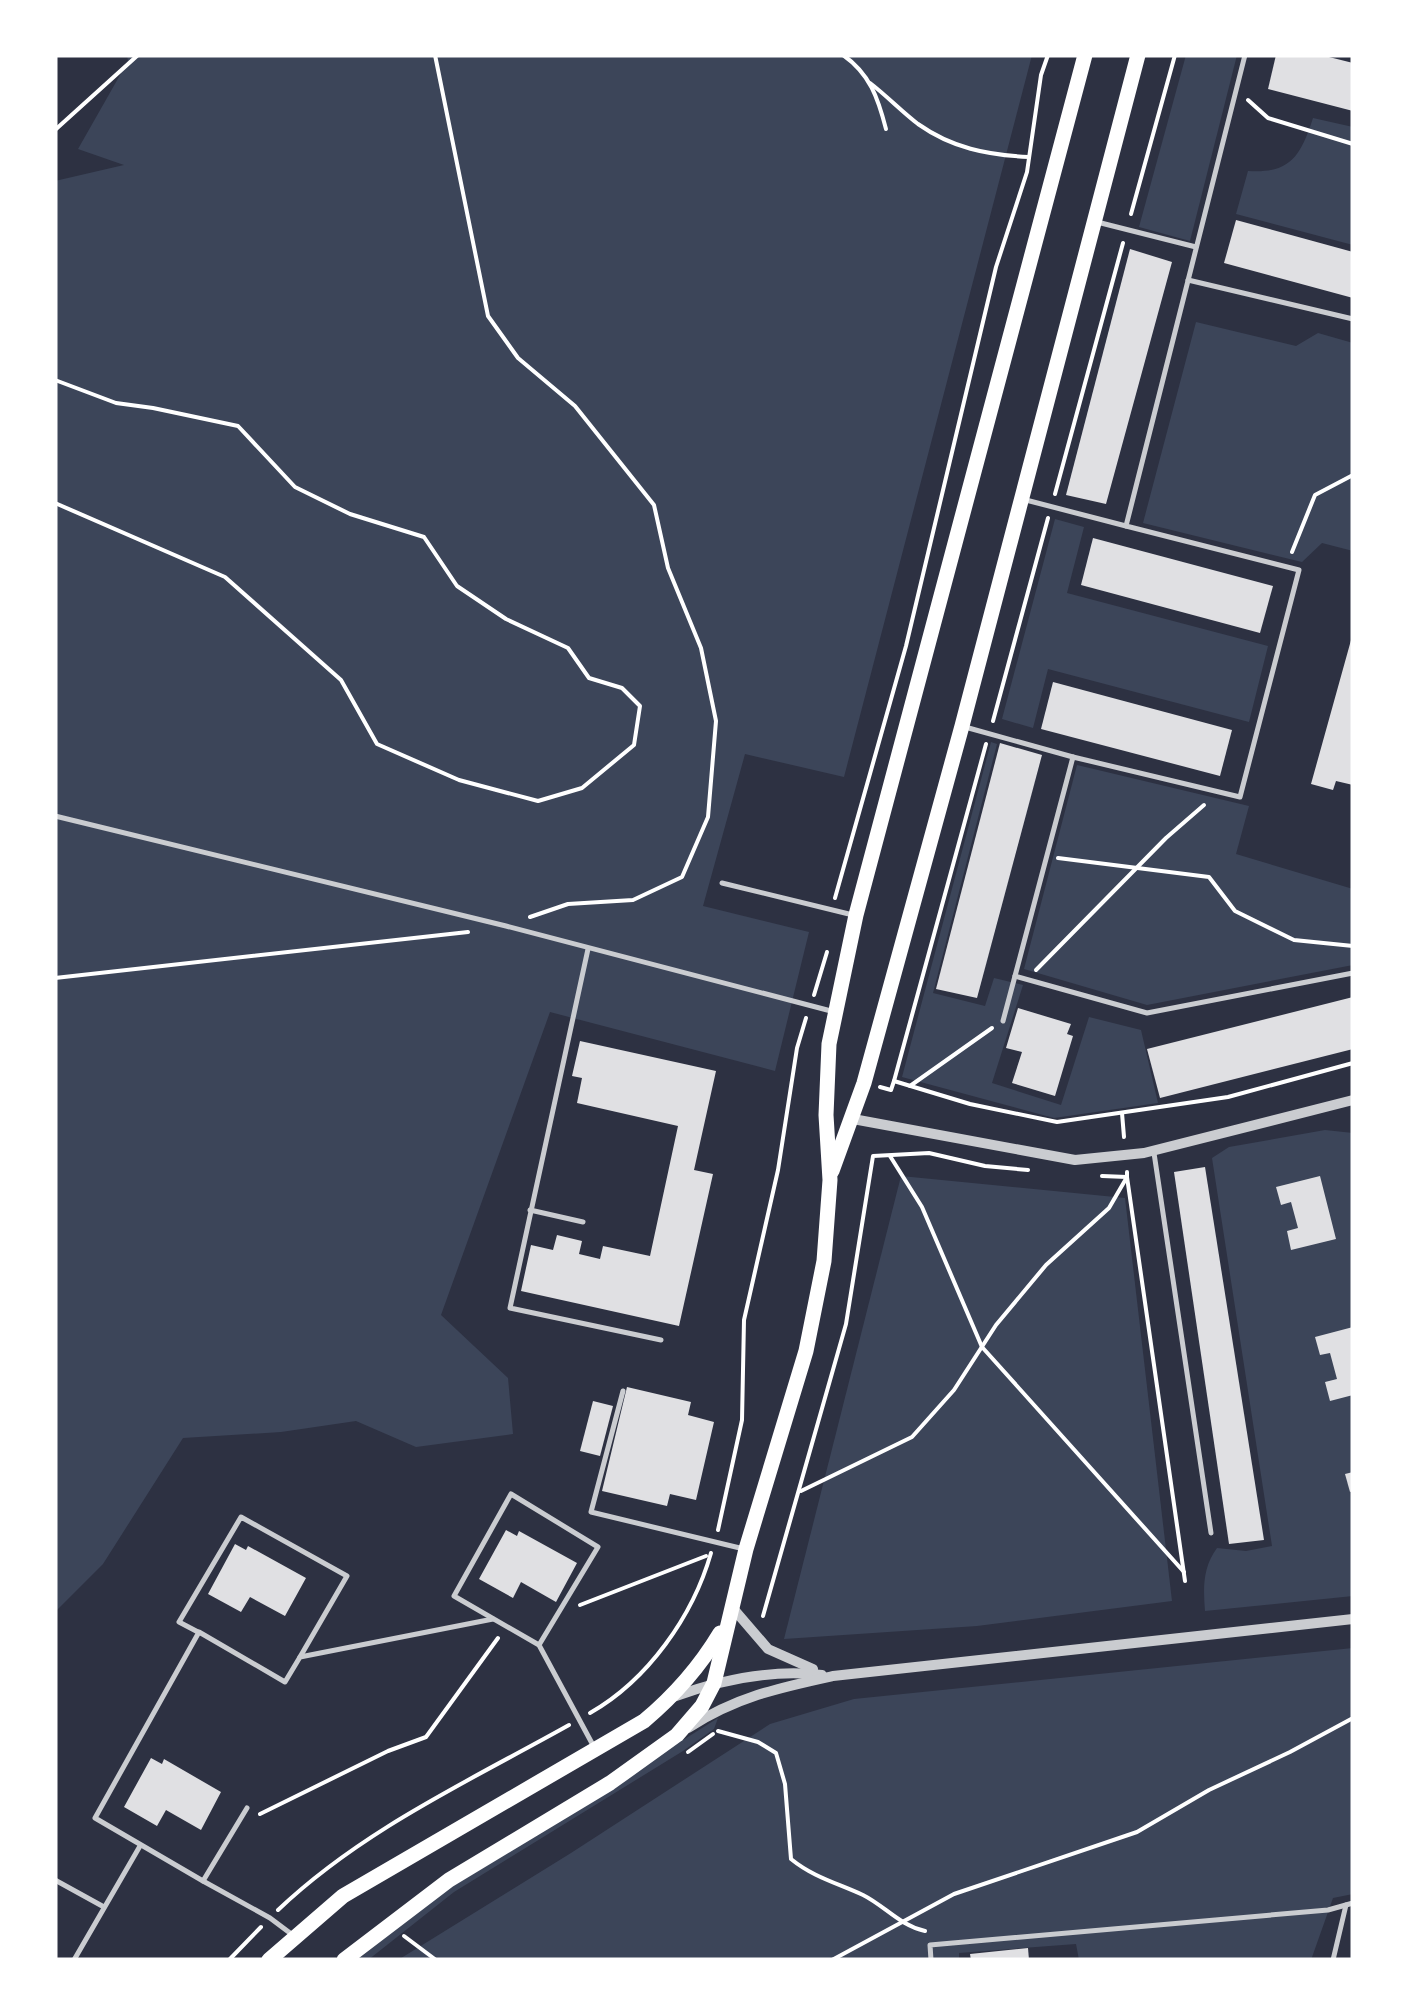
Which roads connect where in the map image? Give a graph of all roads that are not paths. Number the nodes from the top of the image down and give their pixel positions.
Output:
1 (1085, 55) edge
2 (1138, 55) edge
3 (1245, 55) edge
4 (1095, 221) junction
5 (1196, 248) junction
6 (1188, 280) junction
7 (1353, 320) edge
8 (1022, 499) junction
9 (1126, 526) junction
10 (962, 726) junction
11 (1072, 756) junction
12 (55, 816) edge
13 (722, 883) dead end
14 (856, 915) junction
15 (588, 948) junction
16 (1353, 973) edge
17 (1015, 976) junction
18 (834, 1012) junction
19 (1003, 1021) road end
20 (1353, 1100) edge
21 (826, 1115) junction
22 (854, 1120) junction
23 (1154, 1150) junction
24 (830, 1180) junction
25 (530, 1210) junction
26 (583, 1222) dead end
27 (661, 1340) dead end
28 (622, 1390) dead end
29 (1210, 1533) dead end
30 (746, 1550) junction
31 (729, 1614) junction
32 (494, 1619) junction
33 (1353, 1619) edge
34 (198, 1632) junction
35 (539, 1645) junction
36 (300, 1657) junction
37 (833, 1676) junction
38 (714, 1682) junction
39 (670, 1698) junction
40 (677, 1735) junction
41 (595, 1750) junction
42 (247, 1808) dead end
43 (140, 1846) junction
44 (55, 1880) edge
45 (203, 1881) junction
46 (1349, 1904) edge
47 (104, 1907) junction
48 (295, 1936) junction
49 (74, 1960) edge
50 (269, 1960) edge
51 (344, 1960) edge
52 (931, 1960) edge
53 (1333, 1960) edge

1 - 14 main road
2 - 4 main road
3 - 5 lane
4 - 5 lane
4 - 8 main road
5 - 6 lane
6 - 7 lane
6 - 9 lane
8 - 9 lane
8 - 10 main road
9 - 11 lane
10 - 11 lane
10 - 22 main road
11 - 17 lane
12 - 15 lane
13 - 14 lane
14 - 18 main road
15 - 18 lane
15 - 25 lane
16 - 17 lane
17 - 19 lane
18 - 21 main road
20 - 23 street
21 - 22 main road
21 - 24 main road
22 - 23 street
22 - 24 main road
23 - 29 lane
24 - 30 main road
25 - 26 lane
25 - 27 lane
28 - 30 lane
30 - 31 main road
31 - 37 street
31 - 38 main road
31 - 39 main road
32 - 35 lane
32 - 35 lane
32 - 36 lane
33 - 37 street
34 - 36 lane
34 - 36 lane
34 - 43 lane
35 - 41 lane
37 - 38 street
37 - 40 street
38 - 39 street
38 - 40 main road
39 - 41 main road
40 - 51 main road
41 - 48 main road
42 - 45 lane
43 - 45 lane
43 - 47 lane
44 - 47 lane
45 - 48 lane
46 - 52 lane
46 - 53 lane
47 - 49 lane
48 - 50 main road

